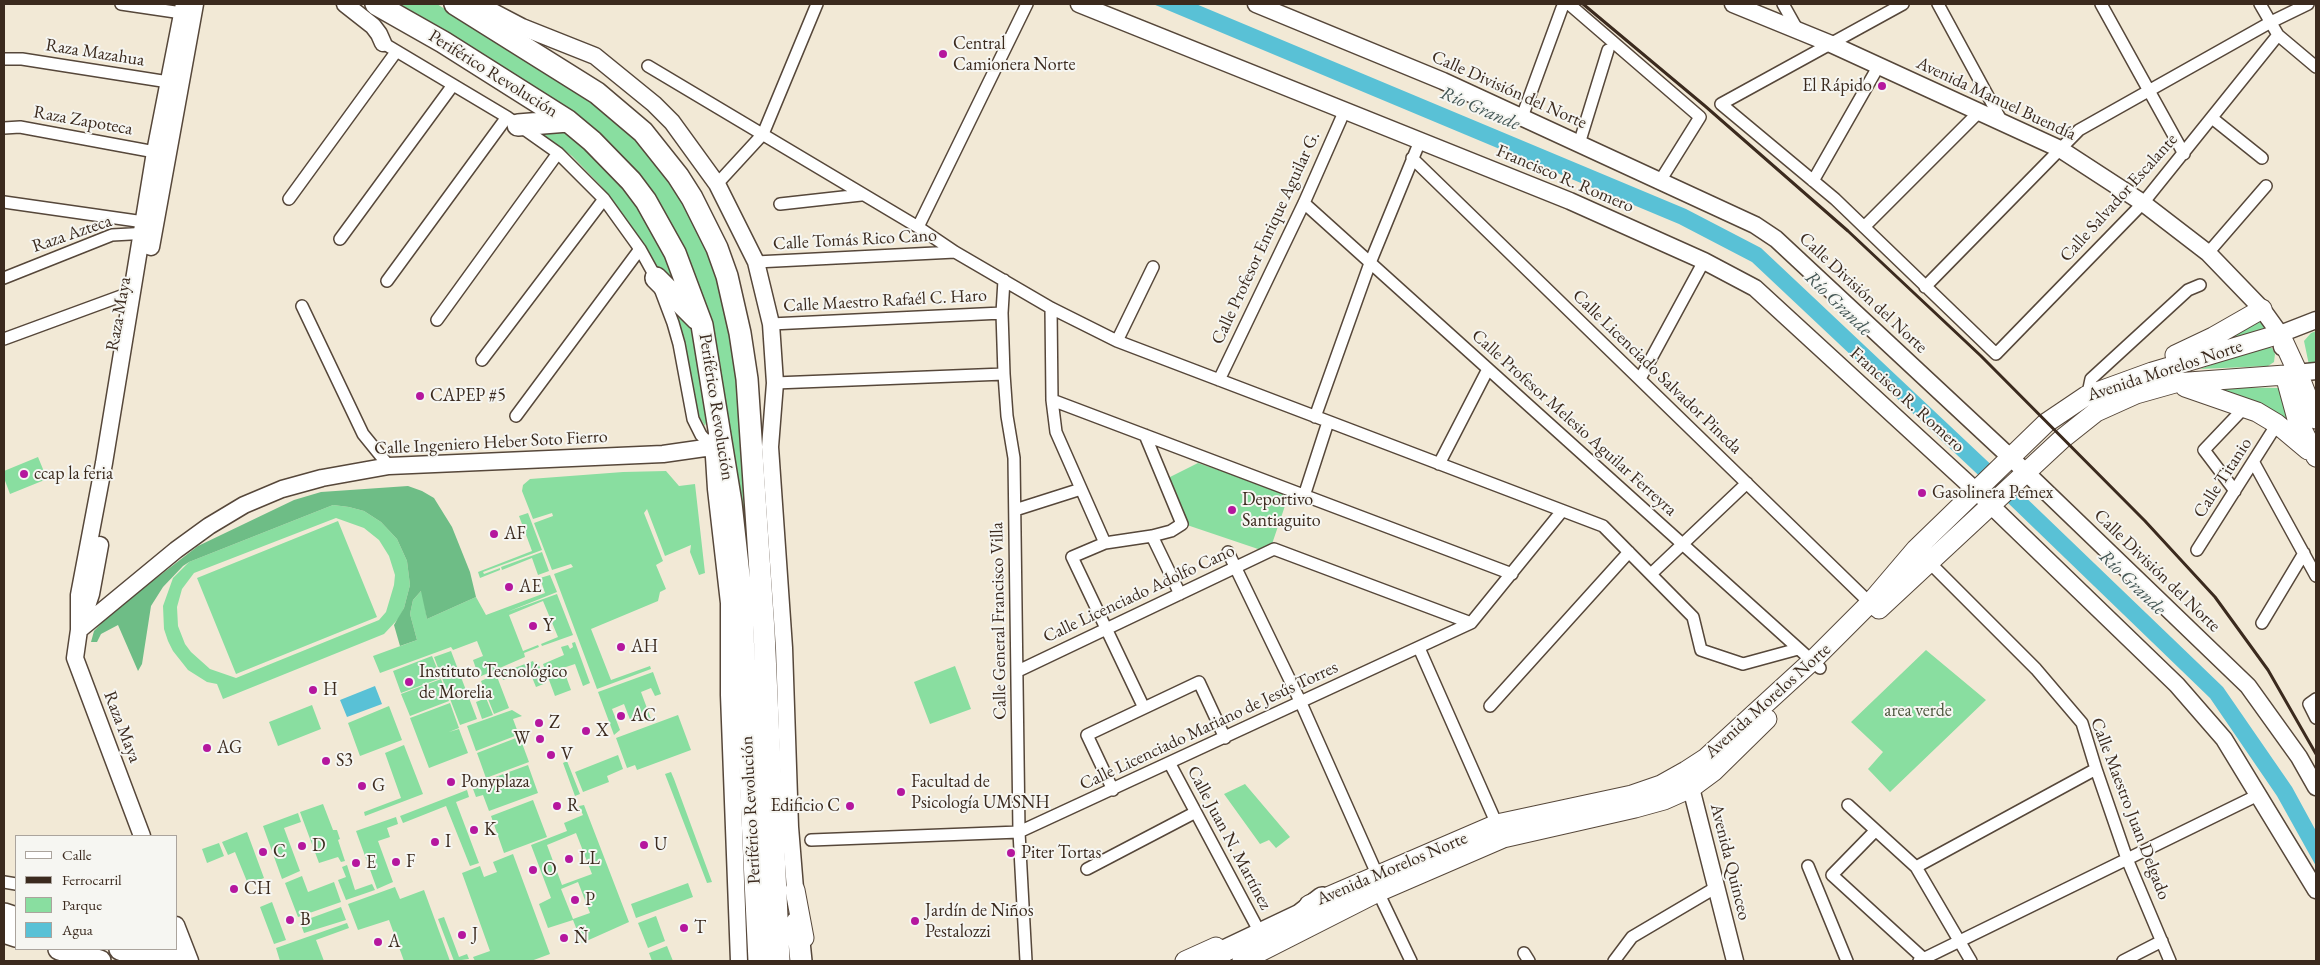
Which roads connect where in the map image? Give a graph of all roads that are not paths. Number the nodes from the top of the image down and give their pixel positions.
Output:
1 (120, 4) edge
2 (345, 4) edge
3 (376, 4) edge
4 (456, 4) edge
5 (478, 4) edge
6 (817, 4) edge
7 (1027, 4) edge
8 (1079, 4) edge
9 (1256, 4) edge
10 (1733, 4) edge
11 (1782, 4) edge
12 (1902, 4) edge
13 (1938, 4) edge
14 (2100, 4) edge
15 (2260, 4) edge
16 (2308, 4) edge
17 (1566, 6) edge
18 (187, 7) edge
19 (2271, 22) junction
20 (1797, 29) junction
21 (2278, 35) junction
22 (1831, 44) junction
23 (389, 48) junction
24 (1608, 50) dead end
25 (4, 59) edge
26 (648, 66) dead end
27 (1878, 67) junction
28 (2316, 68) edge
29 (174, 83) junction
30 (453, 85) junction
31 (2149, 90) junction
32 (1345, 110) junction
33 (1980, 111) junction
34 (1522, 117) junction
35 (2212, 118) junction
36 (2001, 120) junction
37 (513, 121) junction
38 (568, 121) junction
39 (4, 128) edge
40 (762, 134) junction
41 (1420, 141) junction
42 (1580, 144) junction
43 (2060, 149) junction
44 (155, 152) junction
45 (558, 153) junction
46 (2184, 154) junction
47 (1412, 158) junction
48 (2262, 158) dead end
49 (1660, 181) junction
50 (1813, 181) junction
51 (717, 184) junction
52 (2266, 186) dead end
53 (861, 195) junction
54 (289, 199) dead end
55 (604, 199) junction
56 (4, 202) edge
57 (2143, 202) junction
58 (1304, 203) junction
59 (780, 204) dead end
60 (918, 227) junction
61 (1864, 227) junction
62 (148, 228) junction
63 (340, 239) dead end
64 (640, 249) junction
65 (955, 252) junction
66 (2208, 253) junction
67 (1704, 261) junction
68 (756, 262) junction
69 (1370, 263) junction
70 (1153, 266) dead end
71 (4, 278) edge
72 (656, 278) junction
73 (1004, 280) junction
74 (387, 281) dead end
75 (2200, 285) dead end
76 (1924, 287) junction
77 (132, 292) junction
78 (302, 306) dead end
79 (1051, 308) junction
80 (2262, 309) junction
81 (1002, 312) junction
82 (437, 320) dead end
83 (2316, 320) edge
84 (771, 324) junction
85 (702, 325) junction
86 (2280, 334) junction
87 (4, 339) edge
88 (1117, 341) junction
89 (482, 360) dead end
90 (1488, 369) junction
91 (2152, 372) junction
92 (2300, 373) edge
93 (1004, 374) junction
94 (1640, 379) junction
95 (1219, 380) junction
96 (775, 383) junction
97 (2175, 384) junction
98 (2086, 396) junction
99 (1052, 400) junction
100 (2244, 408) junction
101 (2096, 412) junction
102 (717, 414) junction
103 (516, 416) dead end
104 (1315, 417) junction
105 (2316, 419) edge
106 (1328, 422) junction
107 (750, 424) junction
108 (2277, 424) junction
109 (1145, 435) junction
110 (712, 447) junction
111 (2315, 456) edge
112 (2004, 462) junction
113 (2254, 463) junction
114 (1439, 464) junction
115 (389, 466) junction
116 (2020, 479) junction
117 (1747, 483) junction
118 (1979, 487) junction
119 (1080, 489) junction
120 (2235, 492) junction
121 (1304, 496) junction
122 (1995, 502) junction
123 (1015, 510) junction
124 (1562, 511) junction
125 (1152, 536) junction
126 (1105, 543) junction
127 (1682, 544) junction
128 (1916, 549) junction
129 (2197, 550) dead end
130 (1228, 552) dead end
131 (1628, 552) junction
132 (2304, 553) junction
133 (1929, 562) junction
134 (1237, 567) junction
135 (1512, 574) junction
136 (1651, 574) junction
137 (2316, 576) edge
138 (779, 585) junction
139 (1180, 594) junction
140 (1874, 607) junction
141 (1471, 624) junction
142 (2262, 624) dead end
143 (1106, 629) junction
144 (79, 630) junction
145 (1419, 648) junction
146 (1798, 649) junction
147 (1816, 665) junction
148 (1018, 671) junction
149 (2312, 702) edge
150 (1300, 703) junction
151 (1490, 706) dead end
152 (1144, 708) junction
153 (2316, 718) edge
154 (1225, 738) junction
155 (1170, 764) junction
156 (2096, 769) junction
157 (1689, 780) junction
158 (2316, 787) edge
159 (1112, 790) junction
160 (2258, 795) junction
161 (1848, 805) dead end
162 (1194, 813) junction
163 (1500, 831) junction
164 (1019, 832) junction
165 (1875, 832) junction
166 (142, 835) edge
167 (811, 840) dead end
168 (2127, 859) junction
169 (1808, 866) dead end
170 (1916, 867) junction
171 (1087, 869) dead end
172 (1378, 883) junction
173 (1715, 888) junction
174 (795, 890) junction
175 (2316, 890) edge
176 (1322, 898) junction
177 (797, 922) joint
178 (178, 929) edge
179 (1258, 929) junction
180 (2162, 941) junction
181 (1960, 942) junction
182 (62, 950) edge
183 (123, 950) edge
184 (154, 950) edge
185 (1921, 960) edge
186 (100, 961) edge
187 (154, 961) edge
188 (186, 961) edge
189 (190, 961) edge
190 (739, 961) edge
191 (759, 961) edge
192 (779, 961) edge
193 (800, 961) edge
194 (807, 961) edge
195 (1026, 961) edge
196 (1192, 961) edge
197 (1242, 961) edge
198 (1411, 961) edge
199 (1614, 961) edge
200 (1735, 961) edge
201 (1847, 961) edge
202 (1971, 961) edge
203 (2122, 961) edge
204 (2170, 961) edge

1 - 18 street
2 - 23 main road
3 - 38 highway, Periférico Revolución
4 - 107 highway, Periférico Revolución
5 - 51 main road
6 - 40 street
7 - 60 street
8 - 32 main road, Francisco R. Romero
9 - 34 main road, Calle División del Norte
10 - 20 main road, Avenida Manuel Buendía
11 - 20 street
12 - 22 street
13 - 36 street
14 - 31 street
15 - 19 street
16 - 19 street
17 - 34 street
17 - 49 street
18 - 29 main road, Raza Maya
19 - 21 street
19 - 31 street
20 - 22 main road, Avenida Manuel Buendía
21 - 28 street
21 - 35 street, Calle Salvador Escalante
22 - 27 main road, Avenida Manuel Buendía
22 - 50 street
23 - 30 street
23 - 54 street
24 - 42 street
25 - 29 street, Raza Mazahua
26 - 40 street
27 - 33 main road, Avenida Manuel Buendía
27 - 50 street
29 - 44 main road, Raza Maya
29 - 62 main road, Raza Maya
30 - 37 street
30 - 63 street
31 - 43 street
31 - 46 street
32 - 41 main road, Francisco R. Romero
32 - 58 street, Calle Profesor Enrique Aguilar G.
33 - 36 main road, Avenida Manuel Buendía
33 - 61 street
34 - 42 main road, Calle División del Norte
35 - 46 street, Calle Salvador Escalante
35 - 48 street
36 - 43 main road, Avenida Manuel Buendía
37 - 38 highway
37 - 45 street
37 - 74 street
38 - 85 highway, Periférico Revolución
39 - 44 street, Raza Zapoteca
40 - 51 street
40 - 53 street
41 - 47 street
41 - 67 main road, Francisco R. Romero
42 - 49 main road, Calle División del Norte
43 - 57 main road, Avenida Manuel Buendía
43 - 76 street
44 - 62 main road, Raza Maya
45 - 55 street
45 - 82 street
46 - 57 street, Calle Salvador Escalante
47 - 69 street
47 - 94 street, Calle Licenciado Salvador Pineda
49 - 112 main road, Calle División del Norte
50 - 61 street
51 - 68 main road
52 - 66 street
53 - 59 street
53 - 60 street
55 - 64 street
55 - 89 street
56 - 62 street
57 - 66 main road, Avenida Manuel Buendía
57 - 76 street, Calle Salvador Escalante
58 - 69 street, Calle Profesor Melesio Aguilar Ferreyra
58 - 95 street, Calle Profesor Enrique Aguilar G.
60 - 65 street
61 - 76 street
62 - 71 street, Raza Azteca
62 - 77 main road, Raza Maya
62 - 144 main road, Raza Maya
64 - 72 street
64 - 103 street
65 - 68 street, Calle Tomás Rico Cano
65 - 73 street
66 - 80 main road, Avenida Manuel Buendía
67 - 94 street
67 - 118 main road, Francisco R. Romero
68 - 84 main road
69 - 90 street, Calle Profesor Melesio Aguilar Ferreyra
69 - 104 street
70 - 88 street
72 - 85 highway
72 - 110 street
73 - 79 street
73 - 81 street, Calle General Francisco Villa
75 - 98 street
77 - 87 street
77 - 144 main road, Raza Maya
78 - 115 street
79 - 88 street
79 - 99 street
80 - 86 main road, Avenida Manuel Buendía
80 - 91 main road
81 - 84 street, Calle Maestro Rafaél C. Haro
81 - 93 street, Calle General Francisco Villa
83 - 86 main road
84 - 96 main road
85 - 102 highway, Periférico Revolución
86 - 91 main road, Avenida Morelos Norte
86 - 92 main road
88 - 95 street
90 - 114 street
90 - 127 street, Calle Profesor Melesio Aguilar Ferreyra
91 - 98 main road, Avenida Morelos Norte
92 - 97 main road, Avenida Morelos Norte
92 - 105 main road
92 - 111 main road
93 - 96 street
93 - 123 street, Calle General Francisco Villa
94 - 117 street, Calle Licenciado Salvador Pineda
95 - 104 street
96 - 138 main road
97 - 100 main road
97 - 101 main road, Avenida Morelos Norte
98 - 101 street
98 - 112 main road, Avenida Morelos Norte
99 - 109 street
99 - 119 street
100 - 108 main road
100 - 120 street
101 - 116 main road, Avenida Morelos Norte
102 - 110 main road
102 - 191 highway, Periférico Revolución
104 - 106 street
106 - 114 street
106 - 121 street
107 - 138 main road, Periférico Revolución
107 - 192 highway, Periférico Revolución
108 - 111 main road
108 - 113 street, Calle Titanio
109 - 121 street
109 - 125 street
110 - 115 main road, Calle Ingeniero Heber Soto Fierro
110 - 190 main road
112 - 116 main road, Calle División del Norte
112 - 118 main road, Avenida Morelos Norte
113 - 120 street, Calle Titanio
113 - 132 street
114 - 124 street
115 - 144 main road, Calle Ingeniero Heber Soto Fierro
116 - 122 main road, Avenida Morelos Norte
116 - 158 main road, Calle División del Norte
117 - 127 street
117 - 140 street, Calle Licenciado Salvador Pineda
118 - 122 main road, Francisco R. Romero
118 - 128 main road, Avenida Morelos Norte
119 - 123 street
119 - 126 street
120 - 129 street, Calle Titanio
121 - 135 street
122 - 133 main road, Avenida Morelos Norte
122 - 160 main road, Francisco R. Romero
123 - 148 street, Calle General Francisco Villa
124 - 131 street
124 - 135 street, Calle Licenciado Mariano de Jesús Torres
125 - 126 street
125 - 139 street
126 - 143 street
127 - 136 street
127 - 146 street, Calle Profesor Melesio Aguilar Ferreyra
128 - 133 street, Calle Maestro Juan Delgado
128 - 140 main road, Avenida Morelos Norte
130 - 134 street
131 - 136 street
131 - 151 street
132 - 137 street
132 - 142 street
133 - 140 main road, Avenida Morelos Norte
133 - 156 street, Calle Maestro Juan Delgado
134 - 139 street, Calle Licenciado Adolfo Cano
134 - 141 street, Calle Licenciado Adolfo Cano
134 - 150 street
135 - 141 street, Calle Licenciado Mariano de Jesús Torres
136 - 146 street
138 - 174 main road
139 - 143 street, Calle Licenciado Adolfo Cano
140 - 147 main road, Avenida Morelos Norte
141 - 145 street, Calle Licenciado Mariano de Jesús Torres
143 - 148 street, Calle Licenciado Adolfo Cano
143 - 152 street
144 - 166 main road, Raza Maya
145 - 150 street, Calle Licenciado Mariano de Jesús Torres
145 - 163 street
146 - 147 street, Calle Profesor Melesio Aguilar Ferreyra
147 - 157 main road, Avenida Morelos Norte
148 - 164 street, Calle General Francisco Villa
149 - 153 street
150 - 154 street, Calle Licenciado Mariano de Jesús Torres
150 - 172 street
152 - 154 street
152 - 159 street
154 - 155 street, Calle Licenciado Mariano de Jesús Torres
155 - 159 street, Calle Licenciado Mariano de Jesús Torres
155 - 162 street, Calle Juan N. Martínez
156 - 168 street, Calle Maestro Juan Delgado
156 - 170 street
157 - 163 main road, Avenida Morelos Norte
157 - 173 main road, Avenida Quinceo
159 - 164 street, Calle Licenciado Mariano de Jesús Torres
160 - 168 street
160 - 175 main road, Francisco R. Romero
161 - 165 street
162 - 171 street
162 - 179 street, Calle Juan N. Martínez
163 - 172 main road, Avenida Morelos Norte
164 - 167 street, Calle Licenciado Mariano de Jesús Torres
164 - 195 street, Calle General Francisco Villa
165 - 170 street
165 - 185 street
168 - 180 street, Calle Maestro Juan Delgado
168 - 181 street
169 - 201 street
170 - 181 street
172 - 176 main road, Avenida Morelos Norte
172 - 197 main road, Avenida Morelos Norte
172 - 198 street
173 - 199 street
173 - 200 main road, Avenida Quinceo
174 - 177 main road
174 - 194 main road
176 - 179 main road, Avenida Morelos Norte
176 - 196 highway
177 - 193 highway
178 - 189 main road
179 - 196 main road, Avenida Morelos Norte
180 - 203 street
180 - 204 street, Calle Maestro Juan Delgado
181 - 185 street
181 - 202 street
182 - 186 highway
183 - 187 highway
184 - 188 main road

